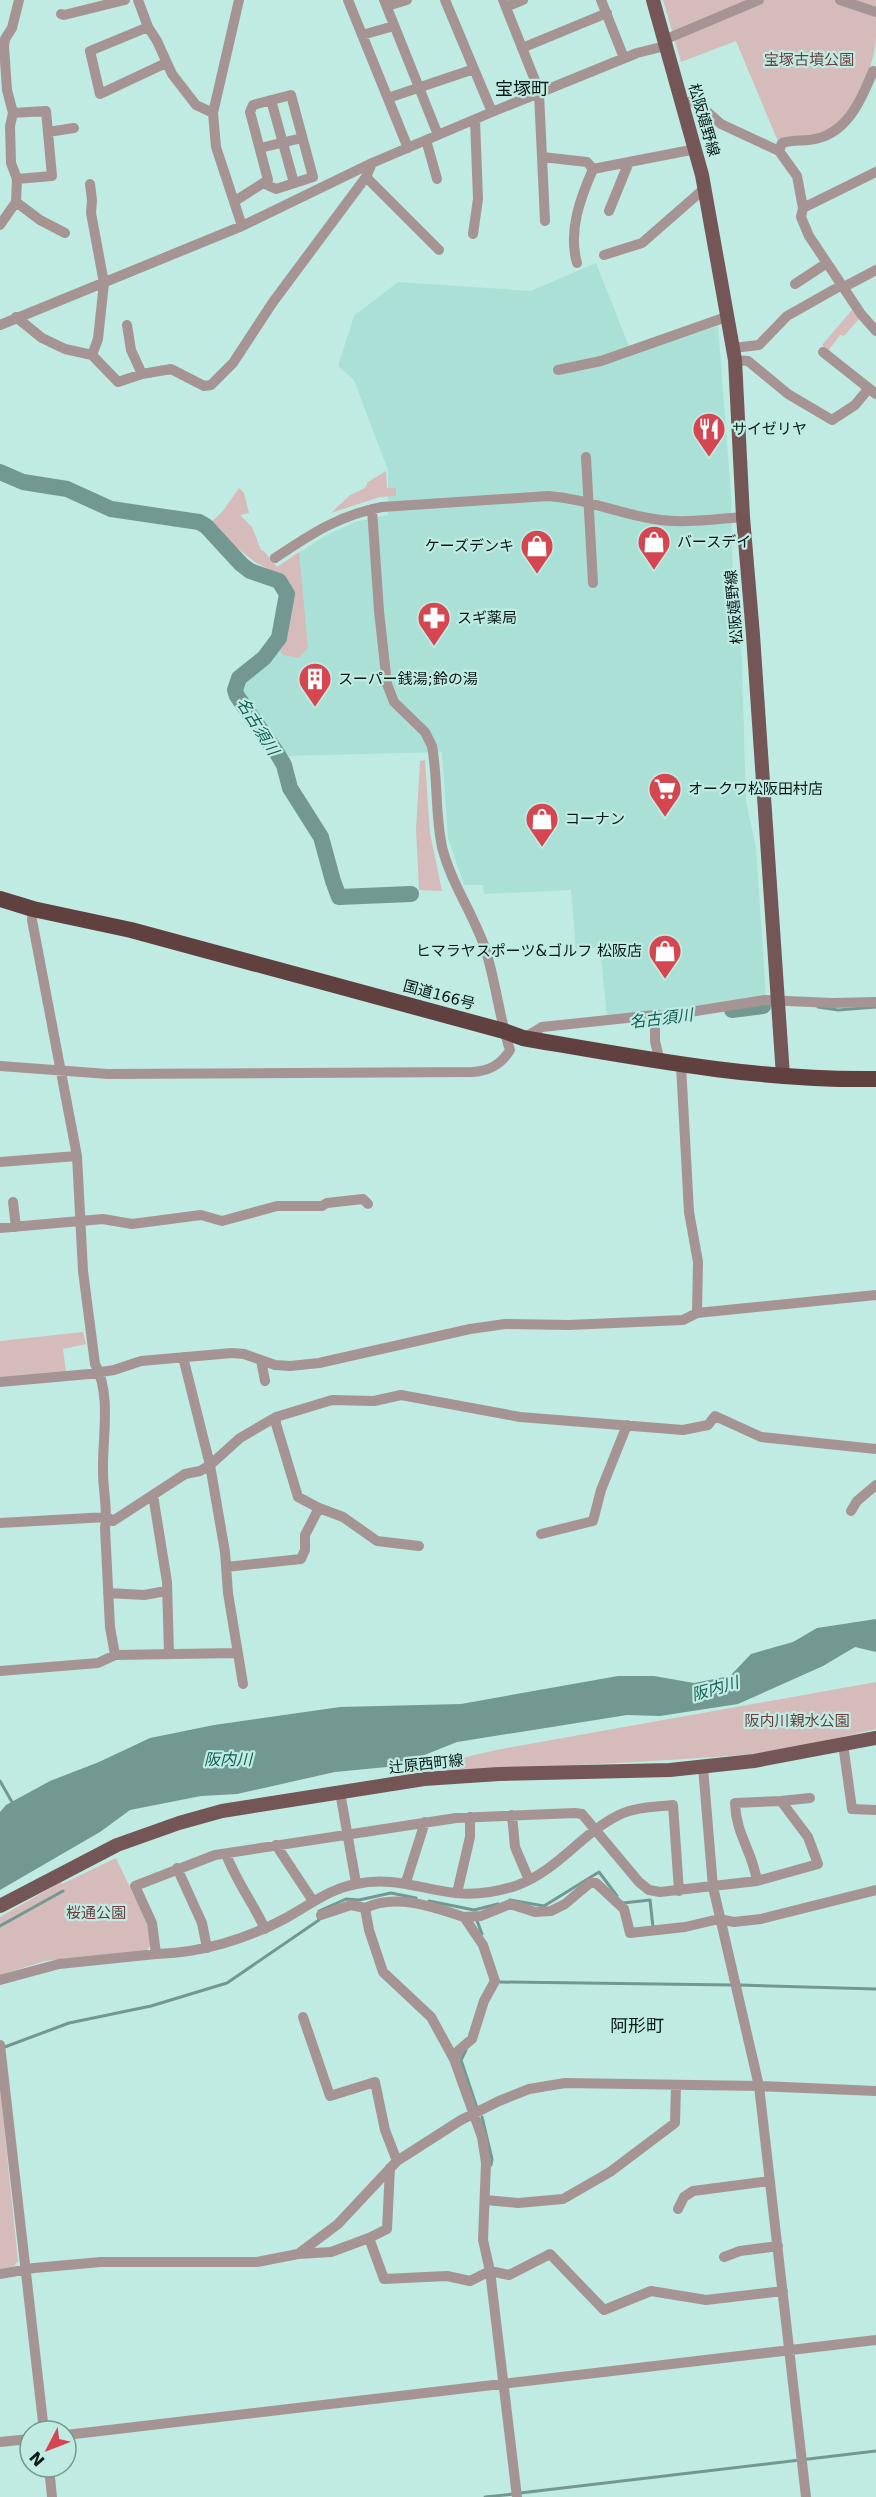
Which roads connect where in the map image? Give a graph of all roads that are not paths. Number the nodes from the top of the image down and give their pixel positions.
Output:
1 (19, 0) edge
2 (125, 0) edge
3 (138, 0) edge
4 (239, 0) edge
5 (348, 0) edge
6 (407, 0) edge
7 (445, 0) edge
8 (523, 0) edge
9 (601, 0) edge
10 (653, 0) edge
11 (759, 0) edge
12 (840, 0) edge
13 (385, 3) edge
14 (504, 4) edge
15 (876, 12) edge
16 (607, 13) junction
17 (61, 14) dead end
18 (394, 26) junction
19 (148, 27) junction
20 (362, 35) junction
21 (665, 43) junction
22 (522, 48) junction
23 (624, 58) junction
24 (166, 63) junction
25 (474, 69) junction
26 (873, 71) dead end
27 (419, 88) junction
28 (540, 93) junction
29 (388, 98) junction
30 (271, 100) junction
31 (683, 103) junction
32 (492, 112) junction
33 (13, 113) junction
34 (213, 113) junction
35 (475, 120) junction
36 (74, 128) dead end
37 (48, 132) junction
38 (438, 135) junction
39 (302, 138) junction
40 (426, 140) junction
41 (284, 142) junction
42 (260, 148) junction
43 (408, 148) junction
44 (696, 149) junction
45 (778, 151) junction
46 (542, 157) junction
47 (629, 162) junction
48 (372, 163) junction
49 (593, 169) junction
50 (876, 172) edge
51 (366, 177) junction
52 (17, 179) junction
53 (437, 179) dead end
54 (294, 183) junction
55 (90, 184) dead end
56 (265, 184) junction
57 (705, 188) junction
58 (235, 201) junction
59 (16, 202) junction
60 (803, 208) junction
61 (609, 211) dead end
62 (545, 221) dead end
63 (0, 225) edge
64 (242, 226) junction
65 (65, 233) dead end
66 (473, 234) dead end
67 (439, 250) dead end
68 (604, 255) dead end
69 (577, 263) dead end
70 (827, 263) junction
71 (876, 270) edge
72 (104, 283) junction
73 (795, 284) dead end
74 (843, 286) junction
75 (729, 316) junction
76 (16, 317) junction
77 (0, 325) edge
78 (128, 325) dead end
79 (876, 331) edge
80 (823, 352) dead end
81 (734, 354) junction
82 (92, 355) junction
83 (558, 370) dead end
84 (142, 374) junction
85 (873, 391) edge
86 (586, 457) dead end
87 (588, 501) junction
88 (372, 509) junction
89 (743, 517) junction
90 (275, 558) dead end
91 (593, 583) dead end
92 (0, 899) edge
93 (33, 909) junction
94 (779, 1001) junction
95 (876, 1002) edge
96 (655, 1018) junction
97 (504, 1031) junction
98 (523, 1038) junction
99 (660, 1062) junction
100 (681, 1065) junction
101 (0, 1066) edge
102 (61, 1071) junction
103 (783, 1076) junction
104 (876, 1079) edge
105 (77, 1156) junction
106 (0, 1162) edge
107 (14, 1202) dead end
108 (368, 1204) dead end
109 (78, 1222) junction
110 (16, 1227) junction
111 (0, 1228) edge
112 (876, 1296) edge
113 (697, 1313) junction
114 (183, 1358) junction
115 (261, 1360) junction
116 (99, 1371) junction
117 (266, 1381) dead end
118 (0, 1382) edge
119 (276, 1418) junction
120 (627, 1425) junction
121 (876, 1449) edge
122 (210, 1465) junction
123 (876, 1485) edge
124 (153, 1496) junction
125 (320, 1508) junction
126 (851, 1511) dead end
127 (107, 1517) junction
128 (0, 1522) edge
129 (541, 1534) dead end
130 (419, 1546) dead end
131 (226, 1567) junction
132 (166, 1591) junction
133 (108, 1593) junction
134 (238, 1653) junction
135 (169, 1654) junction
136 (115, 1655) junction
137 (0, 1671) edge
138 (243, 1684) dead end
139 (876, 1738) edge
140 (843, 1744) junction
141 (703, 1767) junction
142 (340, 1792) junction
143 (810, 1798) dead end
144 (781, 1801) junction
145 (876, 1810) edge
146 (512, 1815) junction
147 (470, 1817) junction
148 (425, 1822) junction
149 (596, 1830) junction
150 (347, 1833) junction
151 (276, 1845) junction
152 (226, 1854) junction
153 (177, 1868) junction
154 (529, 1880) junction
155 (757, 1881) junction
156 (406, 1882) junction
157 (356, 1883) junction
158 (713, 1887) junction
159 (876, 1890) edge
160 (679, 1891) junction
161 (457, 1893) junction
162 (313, 1901) junction
163 (0, 1906) edge
164 (365, 1908) junction
165 (321, 1915) dead end
166 (472, 1917) junction
167 (719, 1919) junction
168 (265, 1929) junction
169 (207, 1948) junction
170 (156, 1954) junction
171 (0, 1980) edge
172 (303, 2018) dead end
173 (1, 2049) edge
174 (454, 2059) junction
175 (676, 2086) junction
176 (759, 2086) junction
177 (876, 2091) edge
178 (472, 2114) junction
179 (394, 2165) junction
180 (770, 2181) junction
181 (485, 2200) junction
182 (678, 2209) dead end
183 (369, 2238) junction
184 (778, 2246) junction
185 (298, 2254) junction
186 (724, 2258) dead end
187 (26, 2270) junction
188 (490, 2271) junction
189 (0, 2274) edge
190 (783, 2290) junction
191 (876, 2340) edge
192 (788, 2350) junction
193 (504, 2384) junction
194 (43, 2419) edge
195 (78, 2434) edge
196 (18, 2440) edge
197 (0, 2442) edge
198 (50, 2479) edge
199 (516, 2493) edge
200 (52, 2497) edge
201 (806, 2497) edge

1 - 33 street
2 - 17 street
3 - 19 street
4 - 34 street
5 - 20 street
6 - 13 street
7 - 25 street
8 - 14 street
9 - 16 street
10 - 21 main road, 松阪嬉野線
11 - 21 street
12 - 15 street
13 - 18 street
14 - 22 street
16 - 22 street
16 - 23 street
18 - 20 street
18 - 27 street
19 - 24 street
19 - 24 street
20 - 29 street
21 - 23 street
21 - 31 main road, 松阪嬉野線
22 - 28 street
23 - 28 street
24 - 34 street
25 - 27 street
25 - 32 street
26 - 45 street
27 - 29 street
27 - 38 street
28 - 32 street
28 - 46 street
29 - 43 street
30 - 39 street
30 - 41 street
30 - 42 street
31 - 44 main road, 松阪嬉野線
31 - 45 street
32 - 35 street
33 - 37 street
33 - 52 street
34 - 58 street
35 - 38 street
35 - 66 street
36 - 37 street
37 - 52 street
38 - 40 street
39 - 41 street
39 - 54 street
40 - 43 street
40 - 53 street
41 - 42 street
41 - 54 street
42 - 56 street
43 - 48 street
44 - 47 street
44 - 57 main road, 松阪嬉野線
45 - 60 street
46 - 49 street
46 - 62 street
47 - 49 street
47 - 61 street
48 - 51 street
48 - 64 street
49 - 69 street
50 - 60 street
51 - 67 street
51 - 84 street
52 - 59 street
54 - 56 street
55 - 72 street
56 - 58 street
57 - 68 street
57 - 75 main road, 松阪嬉野線
58 - 64 street
59 - 63 street
59 - 65 street
60 - 70 street
64 - 72 street
70 - 73 street
70 - 74 street
71 - 74 street
72 - 76 street
72 - 82 street
74 - 79 street
74 - 81 street
75 - 81 main road, 松阪嬉野線
75 - 83 street
76 - 77 street
76 - 82 street
78 - 84 street
80 - 85 street
81 - 85 street
81 - 89 main road, 松阪嬉野線
82 - 84 street
86 - 87 street
87 - 88 street
87 - 89 street
87 - 91 street
88 - 90 street
88 - 97 street
89 - 94 main road, 松阪嬉野線
92 - 93 highway, 国道166号
93 - 97 highway, 国道166号
93 - 102 street
94 - 95 street
94 - 96 street
94 - 103 main road, 松阪嬉野線
96 - 98 street
96 - 99 street
97 - 98 highway, 国道166号
97 - 102 street
98 - 99 highway, 国道166号
99 - 100 highway, 国道166号
100 - 103 highway, 国道166号
100 - 113 street
101 - 102 street
102 - 105 street
103 - 104 highway, 国道166号
105 - 106 street
105 - 109 street
107 - 110 street
108 - 109 street
109 - 110 street
109 - 116 street
110 - 111 street
112 - 113 street
113 - 115 street
114 - 115 street
114 - 116 street
114 - 122 street
115 - 117 street
116 - 118 street
116 - 127 street
119 - 120 street
119 - 122 street
119 - 125 street
120 - 121 street
120 - 129 street
122 - 124 street
122 - 131 street
123 - 126 street
124 - 127 street
124 - 132 street
125 - 130 street
125 - 131 street
127 - 128 street
127 - 133 street
131 - 134 street
132 - 133 street
132 - 135 street
133 - 136 street
134 - 135 street
134 - 138 street
135 - 136 street
136 - 137 street
139 - 140 main road, 辻原西町線
140 - 141 main road, 辻原西町線
140 - 145 street
141 - 142 main road, 辻原西町線
141 - 158 street
142 - 150 street
142 - 163 main road, 辻原西町線
143 - 144 street
144 - 155 street
144 - 155 street
146 - 147 street
146 - 149 street
146 - 154 street
147 - 148 street
147 - 161 street
148 - 150 street
148 - 156 street
149 - 154 street
149 - 160 street
149 - 160 street
150 - 151 street
150 - 157 street
151 - 152 street
151 - 162 street
152 - 153 street
152 - 168 street
153 - 169 street
153 - 170 street
154 - 161 street
155 - 158 street
156 - 157 street
156 - 161 street
157 - 162 street
158 - 160 street
158 - 167 street
159 - 167 street
162 - 168 street
164 - 165 street
164 - 166 street
164 - 174 street
166 - 167 street
166 - 174 street
167 - 176 street
168 - 169 street
169 - 170 street
170 - 171 street
172 - 179 street
173 - 187 street
174 - 178 street
175 - 176 street
175 - 178 street
175 - 181 street
176 - 177 street
176 - 180 street
178 - 179 street
178 - 181 street
179 - 183 street
179 - 185 street
180 - 182 street
180 - 184 street
181 - 188 street
183 - 185 street
183 - 188 street
184 - 186 street
184 - 190 street
185 - 187 street
187 - 189 street
187 - 194 street
188 - 190 street
188 - 193 street
190 - 192 street
191 - 192 street
192 - 193 street
192 - 201 street
193 - 195 street
193 - 199 street
196 - 197 street
198 - 200 street

